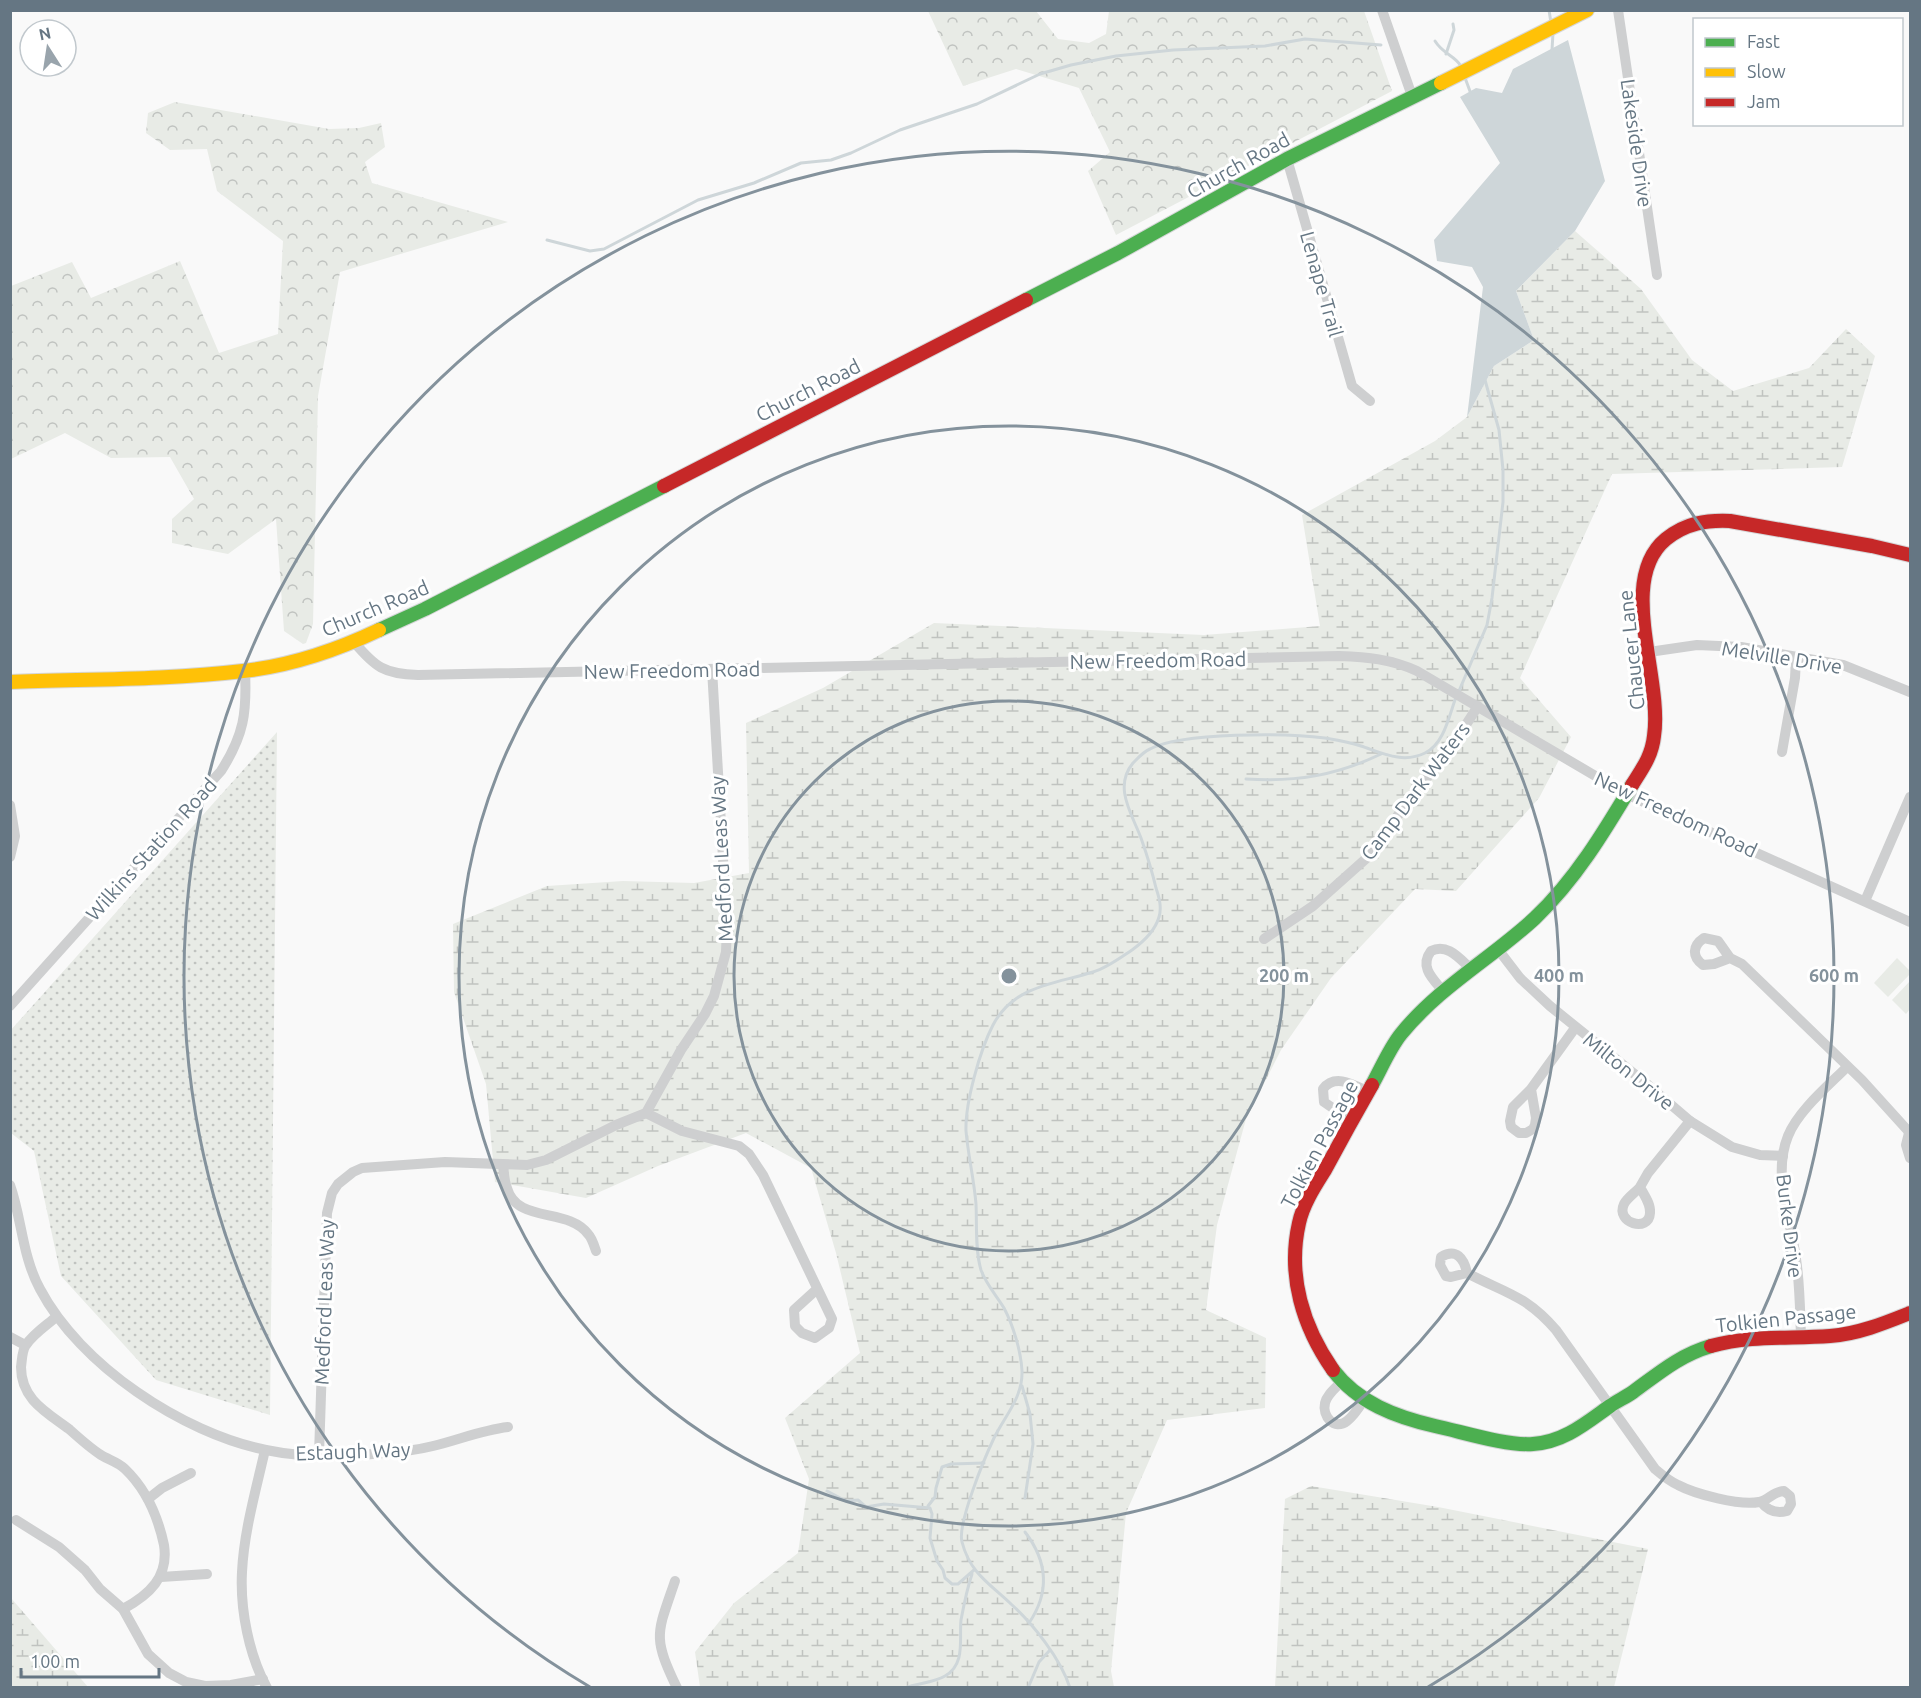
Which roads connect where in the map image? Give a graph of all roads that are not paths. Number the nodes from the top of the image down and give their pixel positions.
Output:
1 (1382, 10) edge
2 (1587, 10) edge
3 (1618, 10) edge
4 (1412, 96) junction
5 (1287, 159) junction
6 (1657, 276) dead end
7 (1370, 400) dead end
8 (1911, 555) edge
9 (354, 642) junction
10 (1649, 652) junction
11 (1796, 658) junction
12 (712, 669) junction
13 (245, 671) junction
14 (10, 682) edge
15 (1911, 692) edge
16 (1474, 704) junction
17 (1782, 752) dead end
18 (1626, 794) junction
19 (1911, 797) edge
20 (10, 806) edge
21 (10, 857) edge
22 (1866, 901) junction
23 (1911, 922) edge
24 (1264, 939) dead end
25 (1497, 948) junction
26 (1730, 958) dead end
27 (1470, 968) junction
28 (1443, 991) junction
29 (10, 1006) edge
30 (1575, 1028) junction
31 (1847, 1067) junction
32 (1531, 1089) dead end
33 (1369, 1092) junction
34 (646, 1113) junction
35 (1690, 1121) junction
36 (1353, 1122) junction
37 (1910, 1133) edge
38 (1783, 1156) junction
39 (1911, 1158) edge
40 (503, 1165) junction
41 (10, 1185) edge
42 (1640, 1187) dead end
43 (596, 1251) dead end
44 (1467, 1272) dead end
45 (816, 1290) dead end
46 (1911, 1312) edge
47 (56, 1317) junction
48 (1801, 1336) junction
49 (10, 1337) edge
50 (25, 1345) junction
51 (1343, 1380) junction
52 (1365, 1398) junction
53 (1608, 1406) junction
54 (508, 1427) dead end
55 (265, 1450) junction
56 (319, 1455) junction
57 (192, 1473) dead end
58 (148, 1499) junction
59 (1761, 1502) dead end
60 (16, 1520) dead end
61 (207, 1574) dead end
62 (161, 1577) junction
63 (675, 1581) dead end
64 (123, 1609) junction
65 (265, 1683) edge
66 (677, 1688) edge

1 - 4 street
2 - 4 street, Church Road
3 - 6 street, Lakeside Drive
4 - 5 street, Church Road
5 - 7 street, Lenape Trail
5 - 9 street, Church Road
8 - 10 street, Chaucer Lane
9 - 12 street, New Freedom Road
9 - 13 street, Church Road
10 - 11 street, Melville Drive
10 - 18 street, Chaucer Lane
11 - 15 street, Melville Drive
11 - 17 street
12 - 16 street, New Freedom Road
12 - 34 street, Medford Leas Way
13 - 14 street, Church Road
13 - 29 street, Wilkins Station Road
16 - 18 street, New Freedom Road
16 - 24 street, Camp Dark Waters
18 - 22 street, New Freedom Road
18 - 25 street, Tolkien Passage
19 - 22 street
20 - 21 street
22 - 23 street, New Freedom Road
25 - 27 street, Tolkien Passage
25 - 30 street, Milton Drive
26 - 31 street
27 - 28 street, Tolkien Passage
27 - 28 street
28 - 33 street, Tolkien Passage
30 - 32 street
30 - 35 street, Milton Drive
31 - 37 street
31 - 38 street, Burke Drive
33 - 36 street, Tolkien Passage
33 - 36 street
34 - 40 street, Medford Leas Way
34 - 45 street
35 - 38 street, Milton Drive
35 - 42 street
36 - 51 street, Tolkien Passage
37 - 39 street
38 - 48 street, Burke Drive
40 - 43 street
40 - 56 street, Medford Leas Way
41 - 47 street, Estaugh Way
44 - 53 street
46 - 48 street, Tolkien Passage
47 - 50 street
47 - 55 street, Estaugh Way
48 - 53 street, Tolkien Passage
49 - 50 street
50 - 58 street
51 - 52 street, Tolkien Passage
51 - 52 street
52 - 53 street, Tolkien Passage
53 - 59 street
54 - 56 street, Estaugh Way
55 - 56 street, Estaugh Way
55 - 65 street
57 - 58 street
58 - 62 street
60 - 64 street
61 - 62 street
62 - 64 street
63 - 66 street
64 - 65 street

